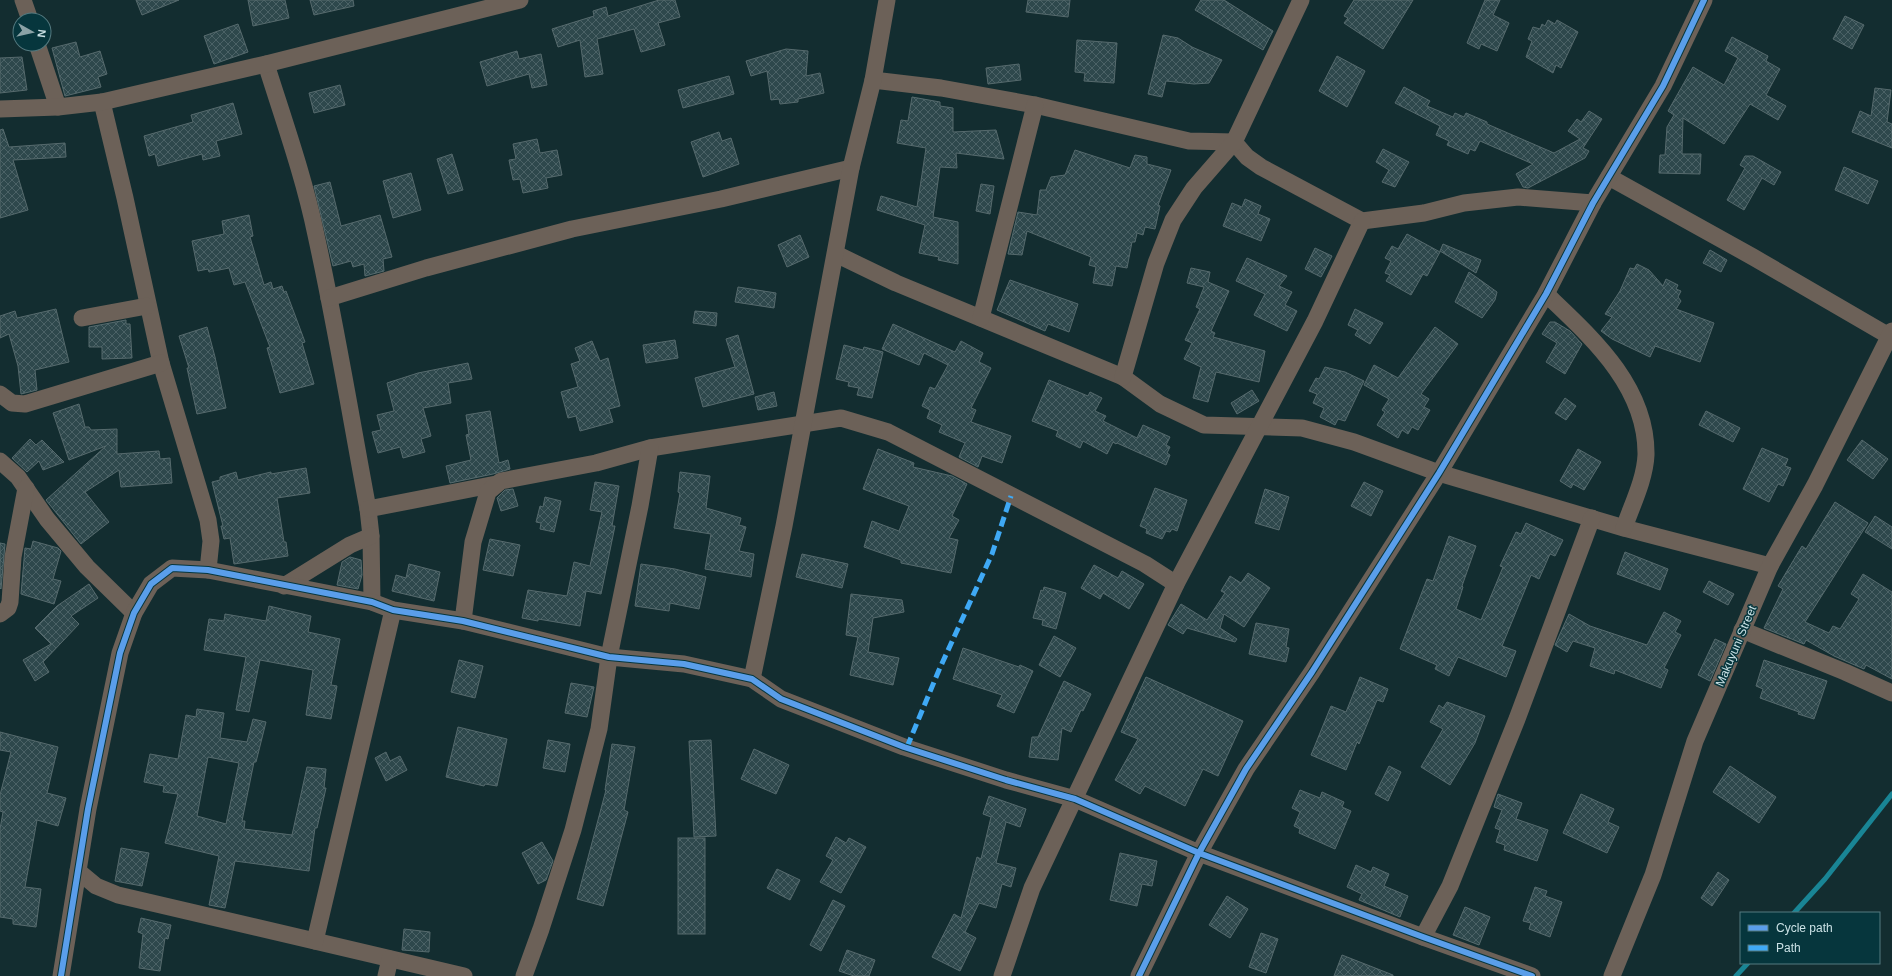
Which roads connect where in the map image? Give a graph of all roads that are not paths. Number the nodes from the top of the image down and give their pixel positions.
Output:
1 (23, 0) edge
2 (520, 0) edge
3 (887, 0) edge
4 (1301, 0) edge
5 (1704, 0) edge
6 (27, 12) edge
7 (40, 52) edge
8 (266, 64) junction
9 (873, 80) junction
10 (102, 102) junction
11 (1035, 105) junction
12 (58, 107) junction
13 (0, 109) edge
14 (1234, 142) junction
15 (851, 168) junction
16 (1609, 177) junction
17 (1593, 203) junction
18 (1362, 221) junction
19 (836, 254) junction
20 (1546, 294) junction
21 (329, 298) junction
22 (147, 306) junction
23 (82, 318) dead end
24 (981, 318) junction
25 (1891, 333) edge
26 (161, 363) junction
27 (1123, 377) junction
28 (0, 394) edge
29 (804, 424) junction
30 (1258, 426) junction
31 (650, 448) junction
32 (0, 461) edge
33 (1439, 473) junction
34 (496, 484) junction
35 (26, 488) junction
36 (368, 509) junction
37 (1592, 518) junction
38 (1624, 528) junction
39 (371, 536) junction
40 (1770, 566) junction
41 (208, 570) junction
42 (1176, 584) junction
43 (284, 586) junction
44 (372, 602) junction
45 (393, 610) junction
46 (134, 613) junction
47 (0, 614) edge
48 (463, 622) junction
49 (1742, 630) junction
50 (609, 657) junction
51 (752, 679) junction
52 (1892, 693) edge
53 (1075, 799) junction
54 (1199, 853) junction
55 (78, 871) junction
56 (1423, 937) junction
57 (315, 942) junction
58 (390, 959) junction
59 (60, 976) edge
60 (386, 976) edge
61 (464, 976) edge
62 (524, 976) edge
63 (1002, 976) edge
64 (1139, 976) edge
65 (1532, 976) edge
66 (1612, 976) edge

1 - 6 street
2 - 8 street
3 - 9 street
4 - 14 street
5 - 16 street
7 - 12 street
8 - 10 street
8 - 21 street
9 - 11 street
9 - 15 street
10 - 12 street
10 - 22 street
11 - 14 street
11 - 24 street
12 - 13 street
14 - 18 street
14 - 27 street
15 - 19 street
15 - 21 street
16 - 17 street
16 - 25 street
17 - 18 street
17 - 20 street
18 - 30 street
19 - 24 street
19 - 29 street
20 - 33 street
20 - 38 street
21 - 36 street
22 - 23 street
22 - 26 street
24 - 27 street
25 - 40 street, Makuyuni Street
26 - 28 street
26 - 41 street
27 - 30 street
29 - 31 street
29 - 42 street
29 - 51 street
30 - 33 street
30 - 42 street
31 - 34 street
31 - 50 street
32 - 35 street
33 - 37 street
33 - 54 street
34 - 36 street
34 - 48 street
35 - 46 street
35 - 47 street
36 - 39 street
37 - 38 street
37 - 56 street
38 - 40 street
39 - 43 street
39 - 44 street
40 - 49 street, Makuyuni Street
41 - 43 street
41 - 46 street
42 - 53 street
43 - 44 street
44 - 45 street
45 - 48 street
45 - 57 street
46 - 55 street
48 - 50 street
49 - 52 street
49 - 66 street, Makuyuni Street
50 - 51 street
50 - 62 street
51 - 53 street
53 - 54 street
53 - 63 street
54 - 56 street
54 - 64 street
55 - 57 street
55 - 59 street
56 - 65 street
57 - 58 street
58 - 60 street
58 - 61 street

